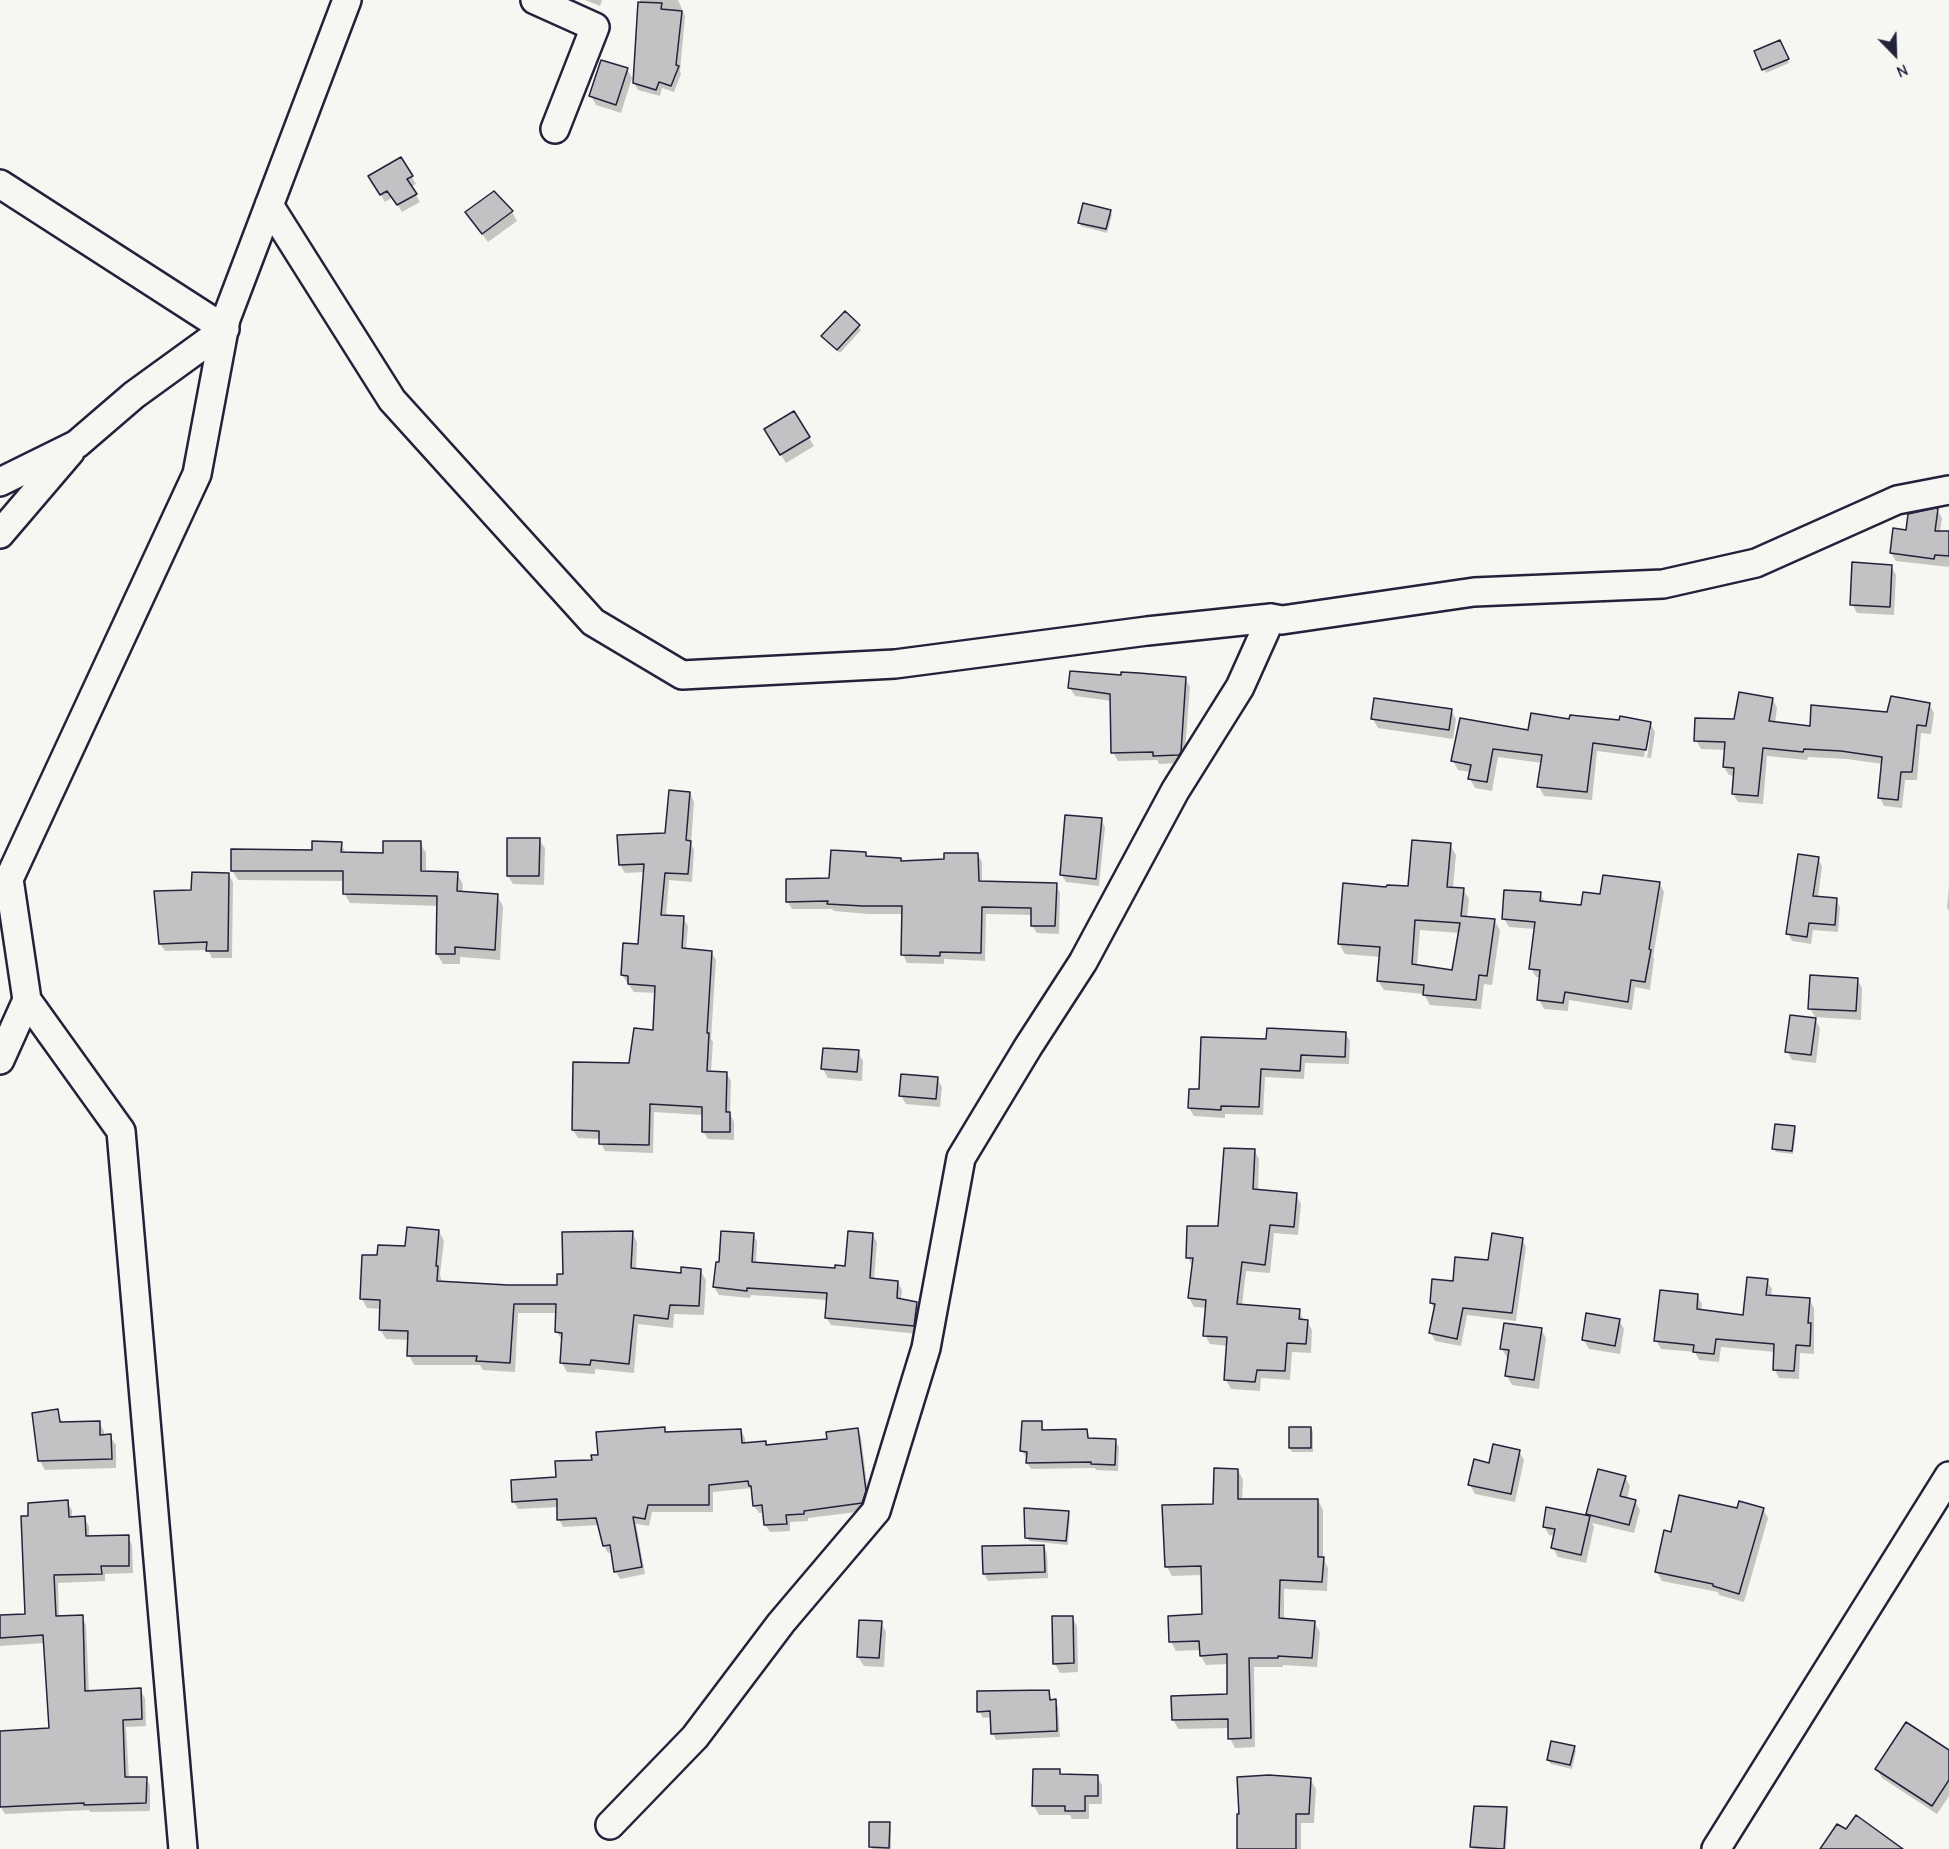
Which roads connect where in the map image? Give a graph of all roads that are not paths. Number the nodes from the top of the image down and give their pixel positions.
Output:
1 (347, 0) edge
2 (535, 0) edge
3 (555, 129) dead end
4 (0, 184) edge
5 (269, 205) junction
6 (225, 329) junction
7 (77, 444) junction
8 (0, 482) edge
9 (1949, 490) edge
10 (0, 534) edge
11 (1271, 618) junction
12 (4, 883) edge
13 (27, 1000) junction
14 (0, 1060) edge
15 (1949, 1476) edge
16 (610, 1825) dead end
17 (183, 1849) edge
18 (1716, 1849) edge

1 - 5 street
2 - 3 street
4 - 6 street
5 - 6 street
5 - 11 street
6 - 7 street
6 - 12 street
7 - 8 street
7 - 10 street
9 - 11 street
11 - 16 street
12 - 13 street
13 - 14 street
13 - 17 street
15 - 18 street

